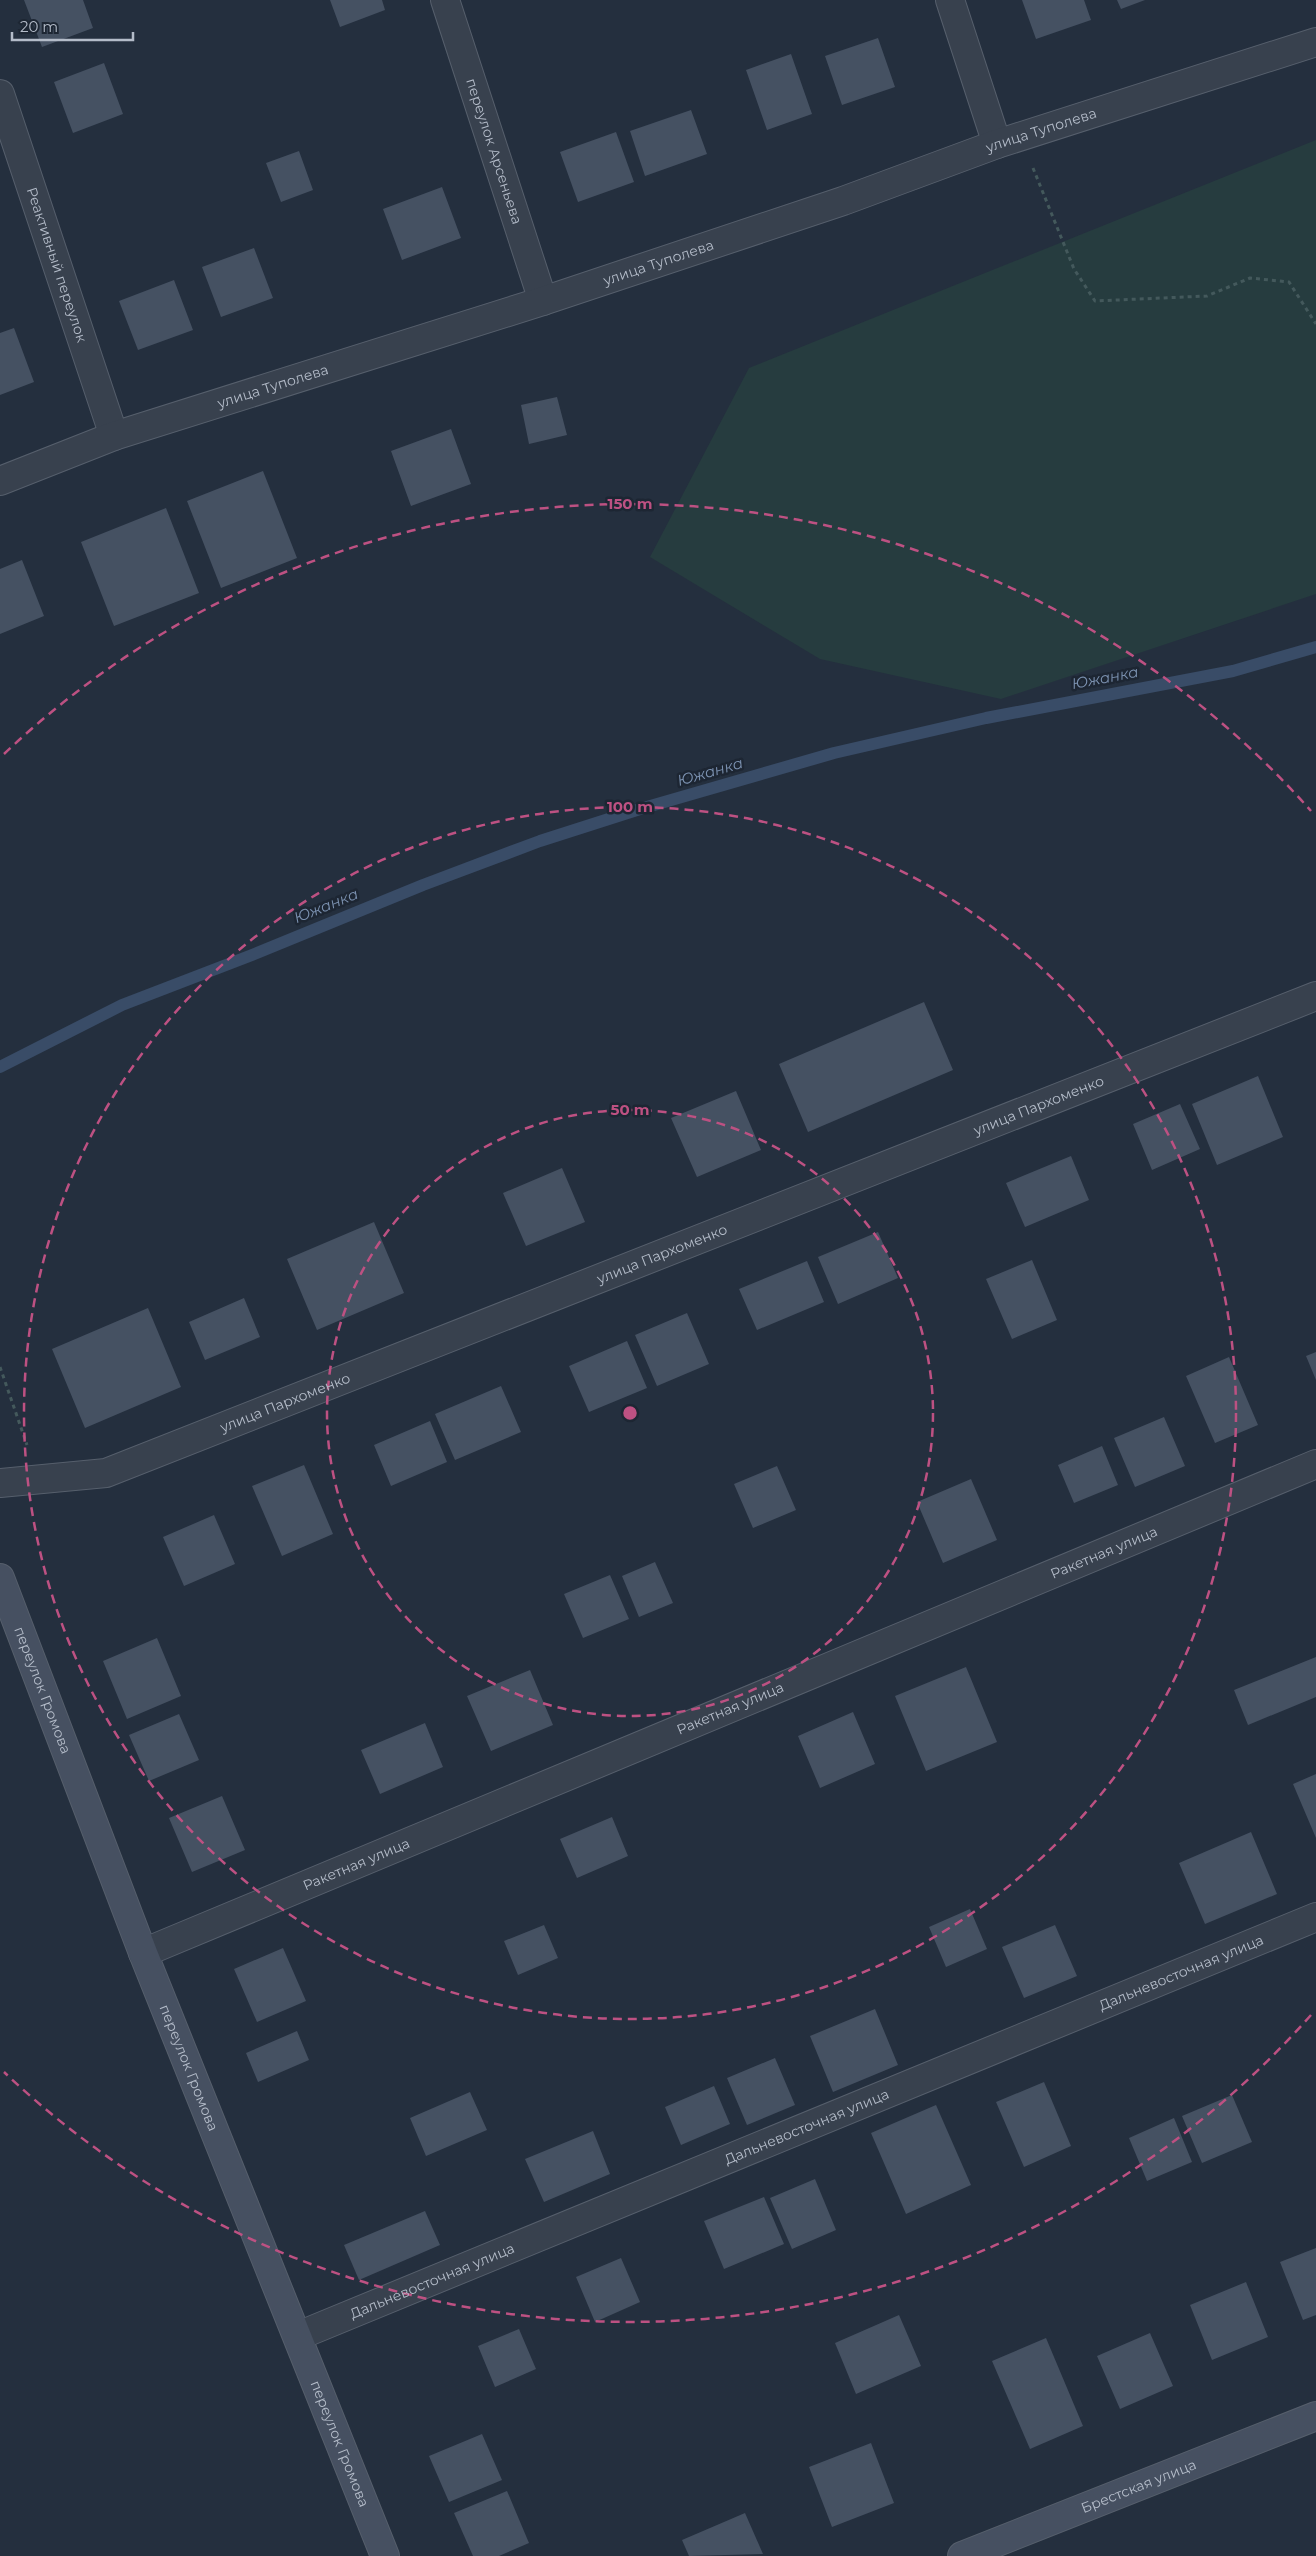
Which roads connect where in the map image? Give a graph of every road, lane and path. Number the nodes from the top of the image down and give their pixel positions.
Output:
1 (446, 0) edge
2 (950, 0) edge
3 (1316, 42) edge
4 (0, 94) edge
5 (1005, 142) junction
6 (543, 301) junction
7 (1316, 324) edge
8 (114, 436) junction
9 (0, 481) edge
10 (1316, 996) edge
11 (0, 1367) edge
12 (1316, 1464) edge
13 (40, 1479) junction
14 (0, 1483) edge
15 (0, 1578) edge
16 (1316, 1917) edge
17 (143, 1953) junction
18 (298, 2336) junction
19 (1316, 2416) edge
20 (384, 2556) edge
21 (962, 2556) edge

1 - 6 street, переулок Арсеньева
2 - 5 street
3 - 5 street, улица Туполева
4 - 8 street, Реактивный переулок
5 - 6 street, улица Туполева
5 - 7 path
6 - 8 street, улица Туполева
8 - 9 street, улица Туполева
10 - 13 street, улица Пархоменко
11 - 13 path
12 - 17 street, Ракетная улица
13 - 14 street, улица Пархоменко
15 - 17 street, переулок Громова
16 - 18 street, Дальневосточная улица
17 - 18 street, переулок Громова
18 - 20 street, переулок Громова
19 - 21 street, Брестская улица

